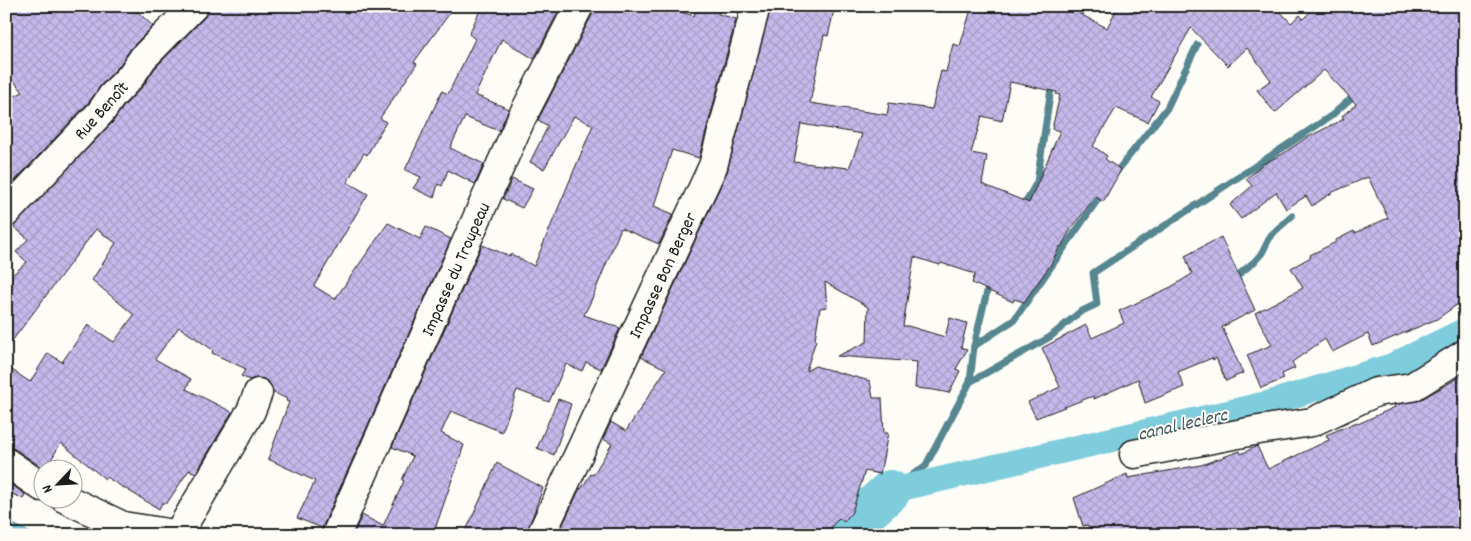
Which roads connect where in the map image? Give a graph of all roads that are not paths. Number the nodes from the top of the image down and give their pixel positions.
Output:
1 (194, 6) edge
2 (579, 6) edge
3 (756, 6) edge
4 (6, 213) edge
5 (1465, 354) edge
6 (258, 393) dead end
7 (1134, 454) dead end
8 (6, 462) edge
9 (32, 480) edge
10 (82, 507) edge
11 (180, 534) edge
12 (336, 535) edge
13 (541, 535) edge

1 - 4 street, Rue Benoît
2 - 12 street, Impasse du Troupeau
3 - 13 street, Impasse Bon Berger
5 - 7 street
6 - 11 street
8 - 9 street
10 - 11 street

